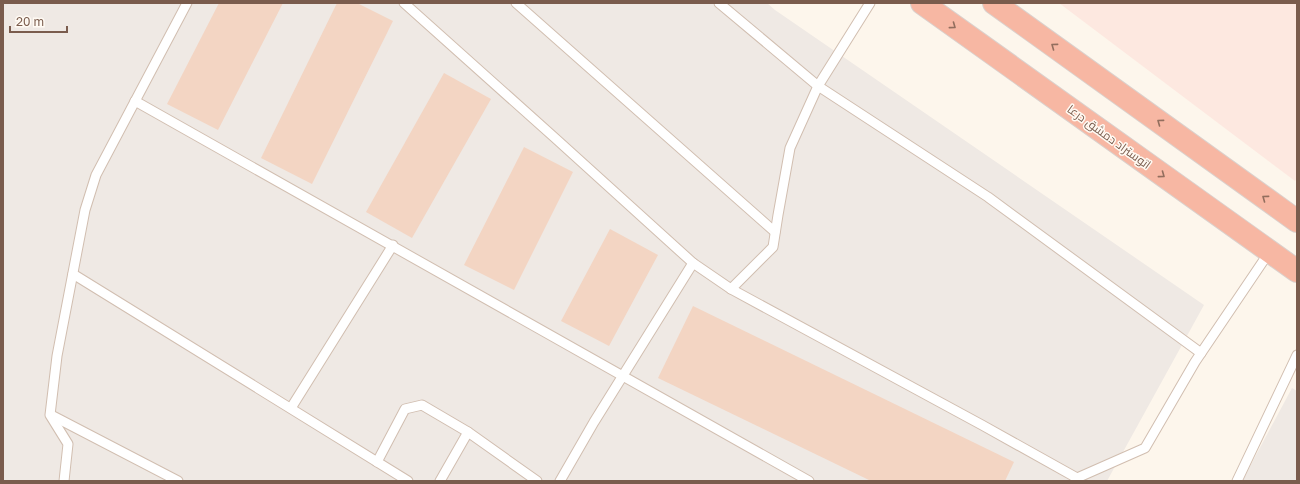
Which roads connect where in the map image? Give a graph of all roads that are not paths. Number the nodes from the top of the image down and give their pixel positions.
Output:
1 (187, 3) edge
2 (404, 3) edge
3 (516, 3) edge
4 (720, 3) edge
5 (870, 3) edge
6 (922, 3) edge
7 (994, 3) edge
8 (818, 86) junction
9 (135, 101) junction
10 (1297, 221) edge
11 (776, 232) junction
12 (393, 246) junction
13 (1270, 252) junction
14 (693, 263) junction
15 (1297, 271) edge
16 (73, 274) junction
17 (731, 289) junction
18 (1201, 353) junction
19 (1297, 355) edge
20 (623, 375) junction
21 (291, 408) junction
22 (50, 415) junction
23 (468, 432) junction
24 (376, 462) junction
25 (1076, 479) edge
26 (64, 481) edge
27 (178, 481) edge
28 (408, 481) edge
29 (440, 481) edge
30 (537, 481) edge
31 (561, 481) edge
32 (809, 481) edge
33 (1236, 481) edge

1 - 9 lane
2 - 14 lane
3 - 11 lane
4 - 8 lane
5 - 8 lane
6 -> 13 highway, اتوستراد دمشق درعا
10 -> 7 highway
8 - 11 lane
8 - 18 lane
9 - 12 lane
9 - 16 lane
11 - 17 lane
12 - 20 lane
12 - 21 lane
13 - 15 highway, اتوستراد دمشق درعا
13 - 18 lane
14 - 17 lane
14 - 20 lane
16 - 21 lane
16 - 22 lane
17 - 25 lane
18 - 25 lane
19 - 33 lane
20 - 31 lane
20 - 32 lane
21 - 24 lane
22 - 26 lane
22 - 27 lane
23 - 24 lane
23 - 29 lane
23 - 30 lane
24 - 28 lane

